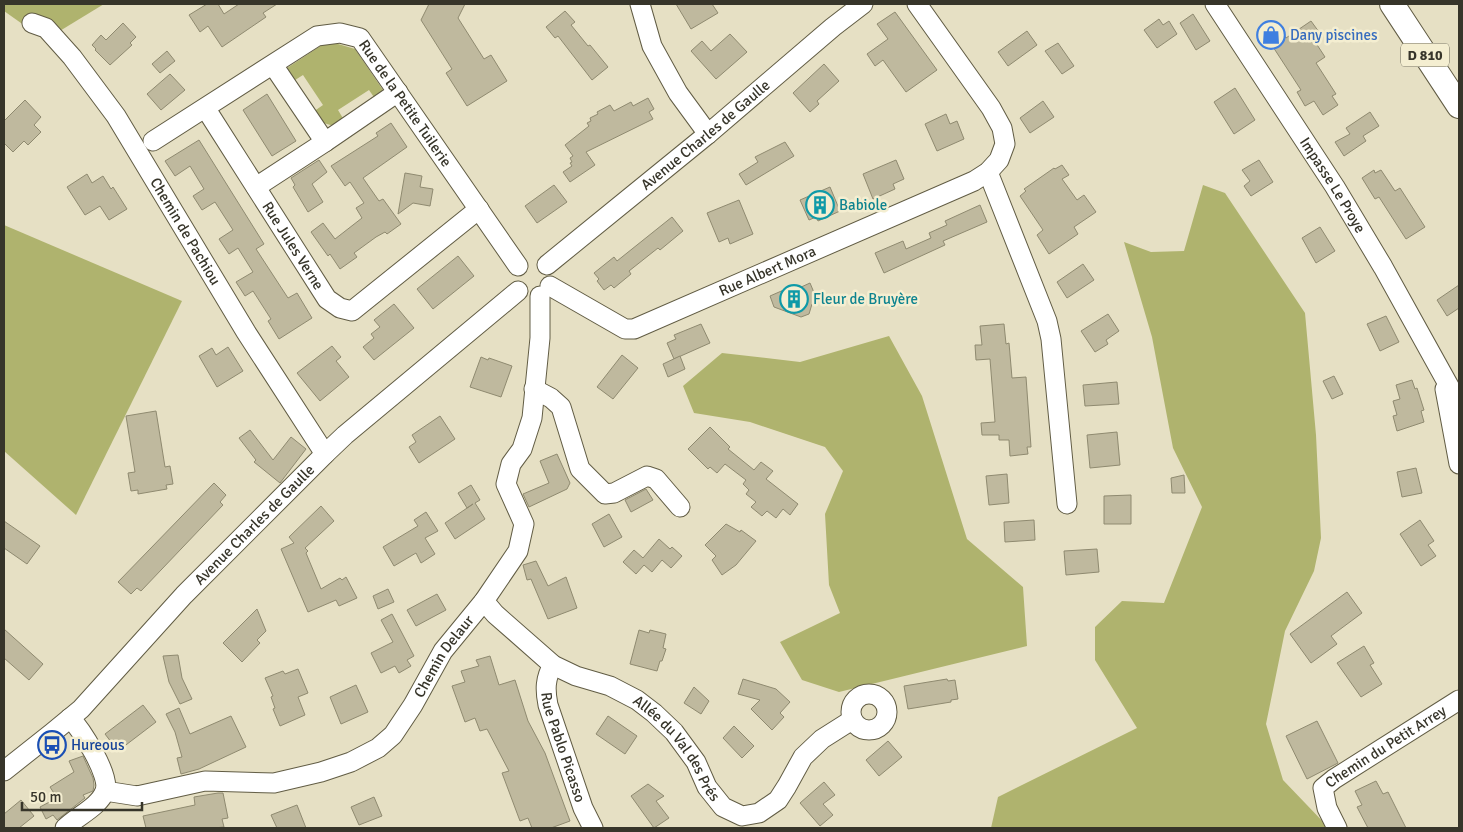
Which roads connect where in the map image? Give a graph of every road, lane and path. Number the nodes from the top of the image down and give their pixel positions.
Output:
1 (640, 4) edge
2 (863, 4) edge
3 (917, 4) edge
4 (1215, 4) edge
5 (1392, 4) edge
6 (32, 23) dead end
7 (273, 65) junction
8 (398, 92) junction
9 (1459, 106) edge
10 (206, 108) junction
11 (708, 134) junction
12 (153, 141) dead end
13 (324, 142) junction
14 (988, 172) junction
15 (256, 187) junction
16 (479, 209) junction
17 (547, 265) junction
18 (518, 266) junction
19 (518, 290) junction
20 (545, 291) junction
21 (1442, 373) junction
22 (534, 390) junction
23 (1459, 404) edge
24 (325, 454) junction
25 (1459, 464) edge
26 (1067, 504) dead end
27 (680, 507) dead end
28 (484, 601) junction
29 (554, 665) junction
30 (1459, 700) edge
31 (70, 718) junction
32 (852, 720) dead end
33 (4, 771) edge
34 (105, 791) junction
35 (65, 828) edge
36 (592, 828) edge
37 (1338, 828) edge

1 - 11 street
2 - 11 street, Avenue Charles de Gaulle
3 - 14 street, Rue Albert Mora
4 - 21 street, Impasse Le Proye
5 - 9 main road, D 810
6 - 24 street, Chemin de Pachiou
7 - 8 street, Rue de la Petite Tuilerie
7 - 10 street, Rue de la Petite Tuilerie
7 - 13 street
8 - 13 street
8 - 16 street, Rue de la Petite Tuilerie
10 - 12 street, Rue de la Petite Tuilerie
10 - 15 street, Rue Jules Verne
11 - 17 street, Avenue Charles de Gaulle
13 - 15 street
14 - 20 street, Rue Albert Mora
14 - 26 street
15 - 16 street, Rue Jules Verne
16 - 18 street, Rue de la Petite Tuilerie
17 - 18 street
17 - 20 street
18 - 19 street
19 - 20 street
19 - 24 street, Avenue Charles de Gaulle
20 - 22 street, Chemin Delaur
21 - 23 street, Impasse Le Proye
21 - 25 street, Impasse Le Proye
22 - 27 street
22 - 28 street, Chemin Delaur
24 - 31 street, Avenue Charles de Gaulle
28 - 29 street, Allée du Val des Prés
28 - 34 street, Chemin Delaur
29 - 32 street, Allée du Val des Prés
29 - 36 street, Rue Pablo Picasso
30 - 37 street, Chemin du Petit Arrey
31 - 33 street, Avenue Charles de Gaulle
31 - 34 street
34 - 35 street

